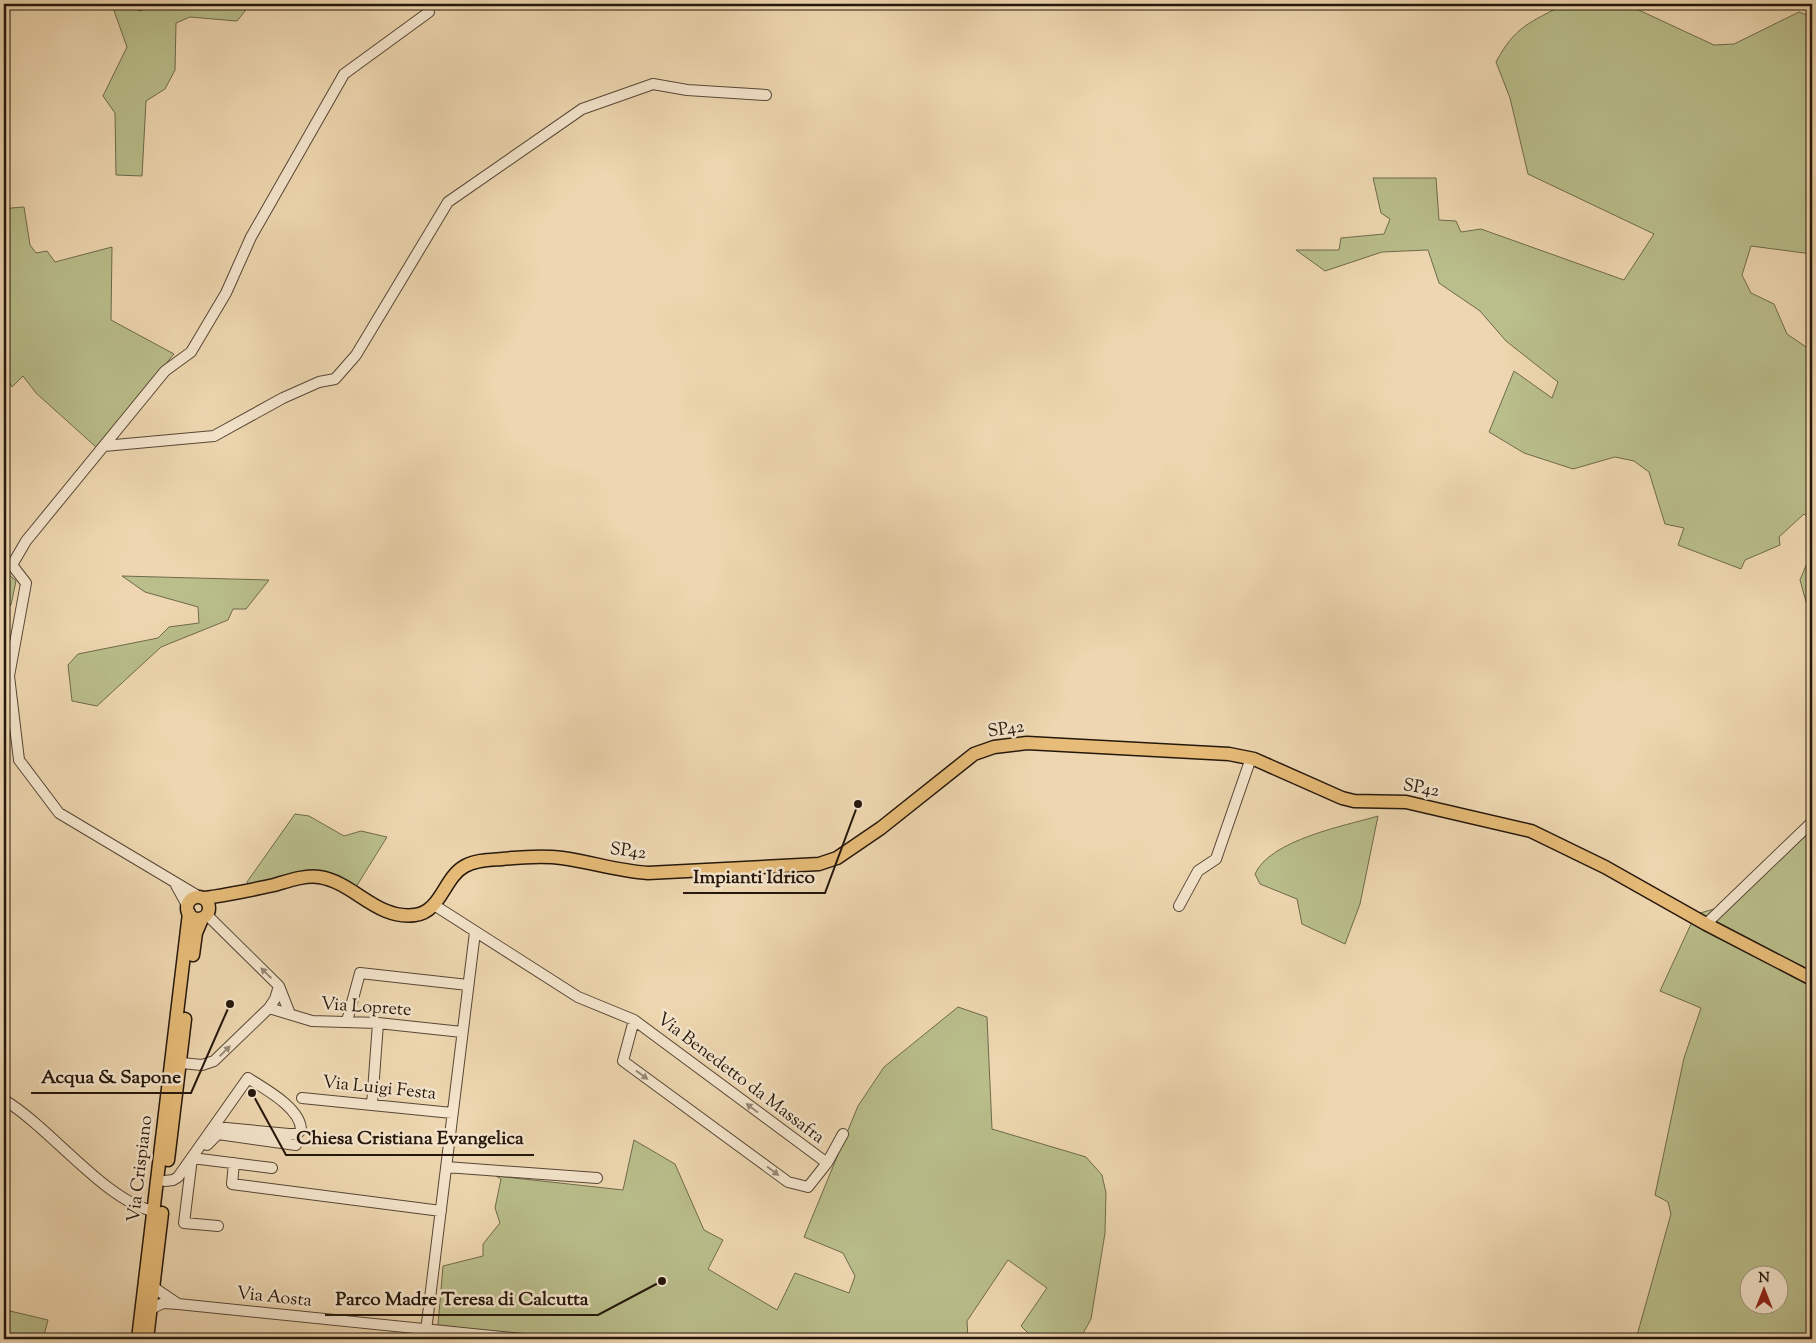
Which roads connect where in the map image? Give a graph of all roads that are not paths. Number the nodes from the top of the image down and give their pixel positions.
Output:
1 (429, 12) dead end
2 (766, 95) dead end
3 (104, 446) junction
4 (8, 564) edge
5 (1251, 758) junction
6 (1812, 822) edge
7 (175, 884) junction
8 (228, 895) junction
9 (201, 897) junction
10 (434, 905) junction
11 (1179, 906) dead end
12 (188, 909) junction
13 (206, 914) junction
14 (1706, 924) junction
15 (475, 932) junction
16 (1812, 979) edge
17 (468, 985) junction
18 (279, 986) junction
19 (269, 1008) junction
20 (290, 1014) junction
21 (634, 1020) junction
22 (347, 1021) junction
23 (378, 1023) junction
24 (462, 1032) junction
25 (181, 1063) junction
26 (302, 1098) dead end
27 (4, 1100) edge
28 (372, 1105) junction
29 (452, 1113) junction
30 (215, 1127) junction
31 (843, 1134) dead end
32 (296, 1145) dead end
33 (192, 1158) junction
34 (234, 1163) junction
35 (827, 1164) junction
36 (446, 1167) junction
37 (272, 1168) dead end
38 (597, 1178) dead end
39 (165, 1181) junction
40 (153, 1211) junction
41 (441, 1212) junction
42 (218, 1226) dead end
43 (153, 1287) junction
44 (178, 1304) junction
45 (151, 1309) junction
46 (426, 1334) edge
47 (138, 1339) edge
48 (147, 1339) edge
49 (523, 1339) edge

1 - 3 street
2 - 3 street
3 - 4 street
4 - 7 street
5 - 10 main road, SP42 / SP42
5 - 11 street
5 - 14 main road, SP42 / SP42
6 - 14 street
7 - 9 street
7 - 12 street
8 - 9 main road
8 - 10 main road
8 - 13 main road
9 - 12 main road
9 - 13 main road
10 - 15 street, Via Benedetto da Massafra
12 - 13 main road
12 - 40 main road, Via Crispiano
18 -> 13 street
13 - 25 main road, Via Crispiano
14 - 16 main road, SP42 / SP42
15 - 17 street
15 - 21 street, Via Benedetto da Massafra
17 - 22 street
17 - 24 street
18 - 19 street
18 - 20 street
19 - 20 street, Via Loprete
25 -> 19 street
20 - 22 street, Via Loprete
35 -> 21 street, Via Benedetto da Massafra
21 -> 35 street, Via Benedetto da Massafra
22 - 23 street, Via Loprete
23 - 24 street, Via Loprete
23 - 28 street
24 - 29 street
25 - 39 main road, Via Crispiano
26 - 28 street, Via Luigi Festa
27 - 40 street
28 - 29 street, Via Luigi Festa
29 - 36 street
30 - 30 street, Via Crispiano
30 - 33 street, Via Crispiano
31 - 35 street, Via Benedetto da Massafra
32 - 33 street, Via Crispiano
33 - 34 street
33 - 39 street, Via Crispiano
33 - 42 street
34 - 37 street
34 - 41 street
36 - 38 street
36 - 41 street
39 - 43 main road, Via Crispiano
40 - 47 main road, Via Crispiano
41 - 46 street
43 - 44 street
43 - 45 main road, Via Crispiano
44 - 45 street
44 - 46 street, Via Aosta
45 - 48 main road, Via Crispiano
46 - 49 street, Via Aosta

